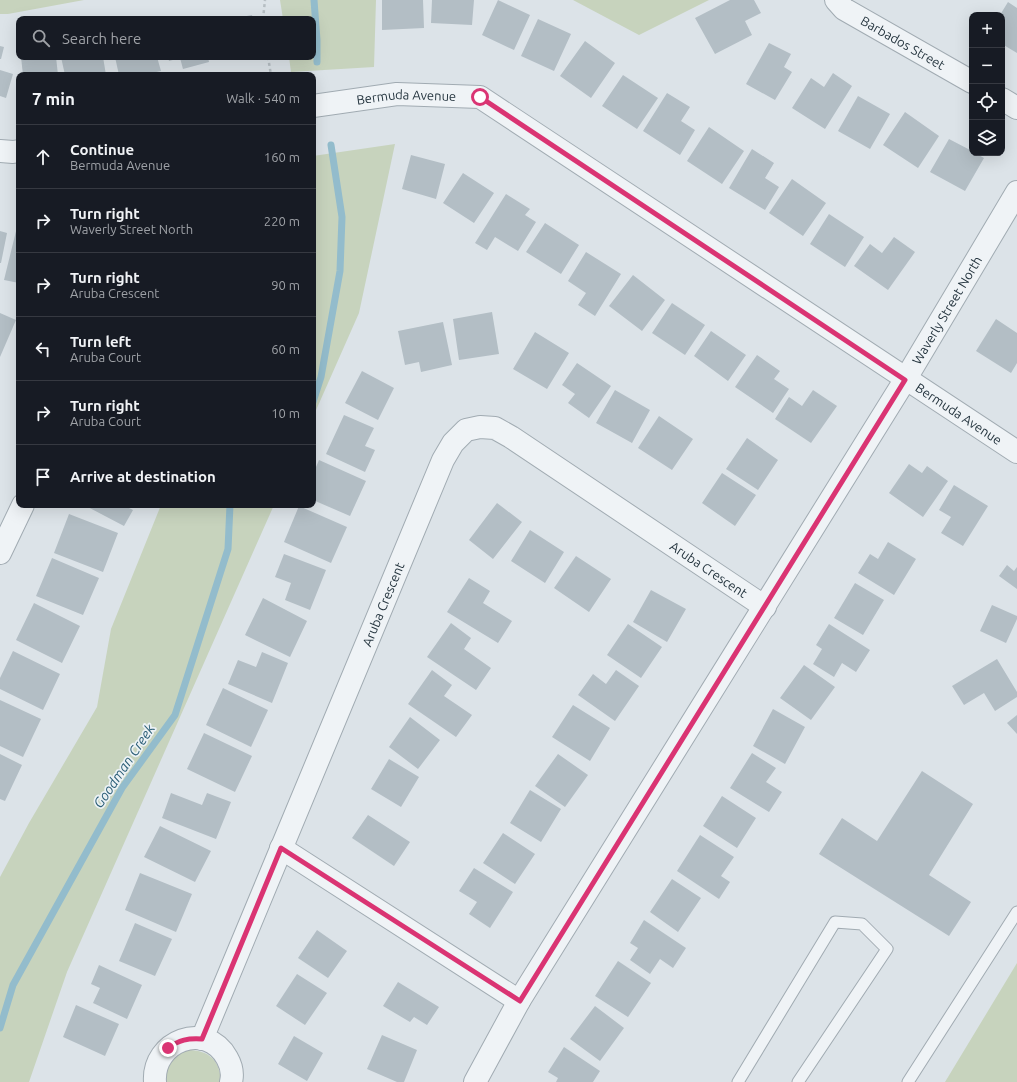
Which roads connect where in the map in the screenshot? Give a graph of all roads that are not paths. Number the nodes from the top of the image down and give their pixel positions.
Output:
1 (836, 0) edge
2 (969, 80) edge
3 (1005, 101) edge
4 (316, 106) edge
5 (1017, 108) edge
6 (0, 151) edge
7 (16, 152) edge
8 (1017, 192) edge
9 (905, 380) junction
10 (1017, 452) edge
11 (22, 508) edge
12 (0, 554) edge
13 (764, 607) junction
14 (281, 848) junction
15 (1017, 912) edge
16 (520, 1001) junction
17 (202, 1039) junction
18 (155, 1082) edge
19 (232, 1082) edge
20 (475, 1082) edge
21 (738, 1082) edge
22 (798, 1082) edge
23 (908, 1082) edge

1 - 2 street, Barbados Street
3 - 5 street
4 - 9 street, Bermuda Avenue
6 - 7 street
8 - 9 street, Waverly Street North
9 - 10 street, Bermuda Avenue
9 - 13 street, Waverly Street North
11 - 12 street
13 - 14 street, Aruba Crescent
13 - 16 street, Waverly Street North
14 - 16 street
14 - 17 street, Aruba Crescent
15 - 23 lane
16 - 20 street, Waverly Street North
17 - 18 street
17 - 19 street
21 - 22 lane

